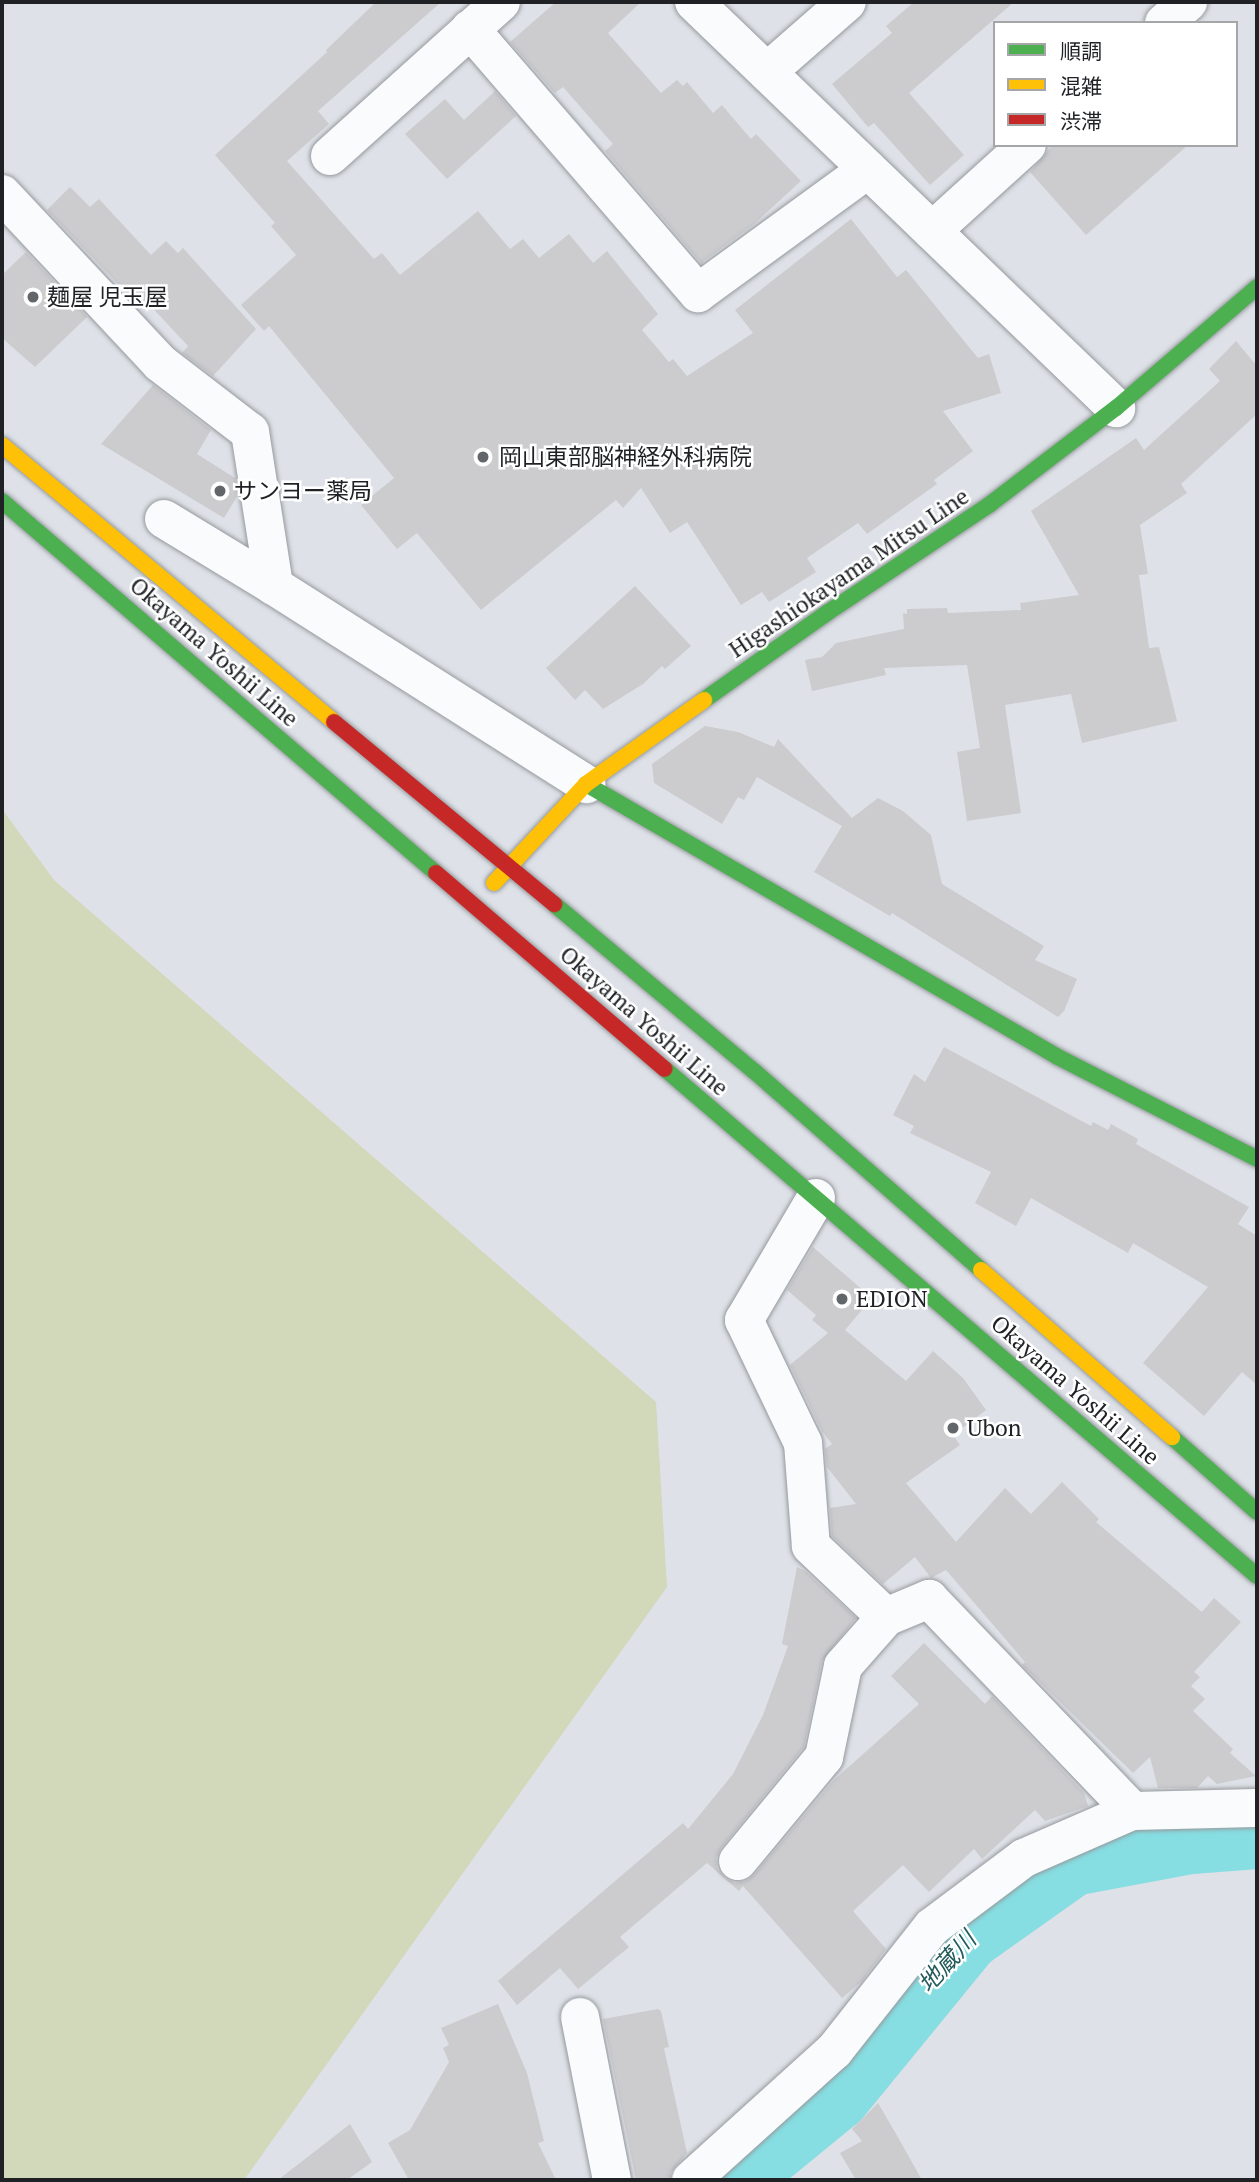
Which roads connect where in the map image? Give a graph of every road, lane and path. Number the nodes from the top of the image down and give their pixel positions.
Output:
1 (501, 2) edge
2 (694, 2) edge
3 (847, 2) edge
4 (1188, 2) edge
5 (1166, 21) edge
6 (470, 29) junction
7 (767, 72) junction
8 (1025, 147) edge
9 (330, 156) dead end
10 (867, 169) junction
11 (2, 194) edge
12 (932, 231) junction
13 (1257, 287) edge
14 (1116, 408) junction
15 (2, 445) edge
16 (2, 501) edge
17 (164, 519) dead end
18 (274, 586) junction
19 (586, 785) junction
20 (511, 865) junction
21 (474, 905) junction
22 (1257, 1159) edge
23 (816, 1198) junction
24 (1257, 1512) edge
25 (1257, 1576) edge
26 (886, 1617) junction
27 (1257, 1808) edge
28 (1132, 1811) junction
29 (738, 1861) dead end
30 (580, 2017) dead end
31 (612, 2180) edge
32 (691, 2180) edge

1 - 6 street
2 - 7 street
3 - 7 street
4 - 5 street
6 - 9 street
6 - 10 street
7 - 10 street
8 - 12 street
10 - 12 street
11 - 18 street
12 - 14 street
13 - 14 main road, Higashiokayama Mitsu Line
14 - 19 main road, Higashiokayama Mitsu Line
15 - 20 main road, Okayama Yoshii Line
16 - 21 main road, Okayama Yoshii Line
17 - 18 street
18 - 19 street
19 - 20 main road, Higashiokayama Mitsu Line
19 - 22 main road
20 - 21 main road, Higashiokayama Mitsu Line
20 - 24 main road, Okayama Yoshii Line
21 - 23 main road, Okayama Yoshii Line
23 - 25 main road, Okayama Yoshii Line
23 - 26 street
26 - 28 street
26 - 29 street
27 - 28 street
28 - 32 street
30 - 31 street

